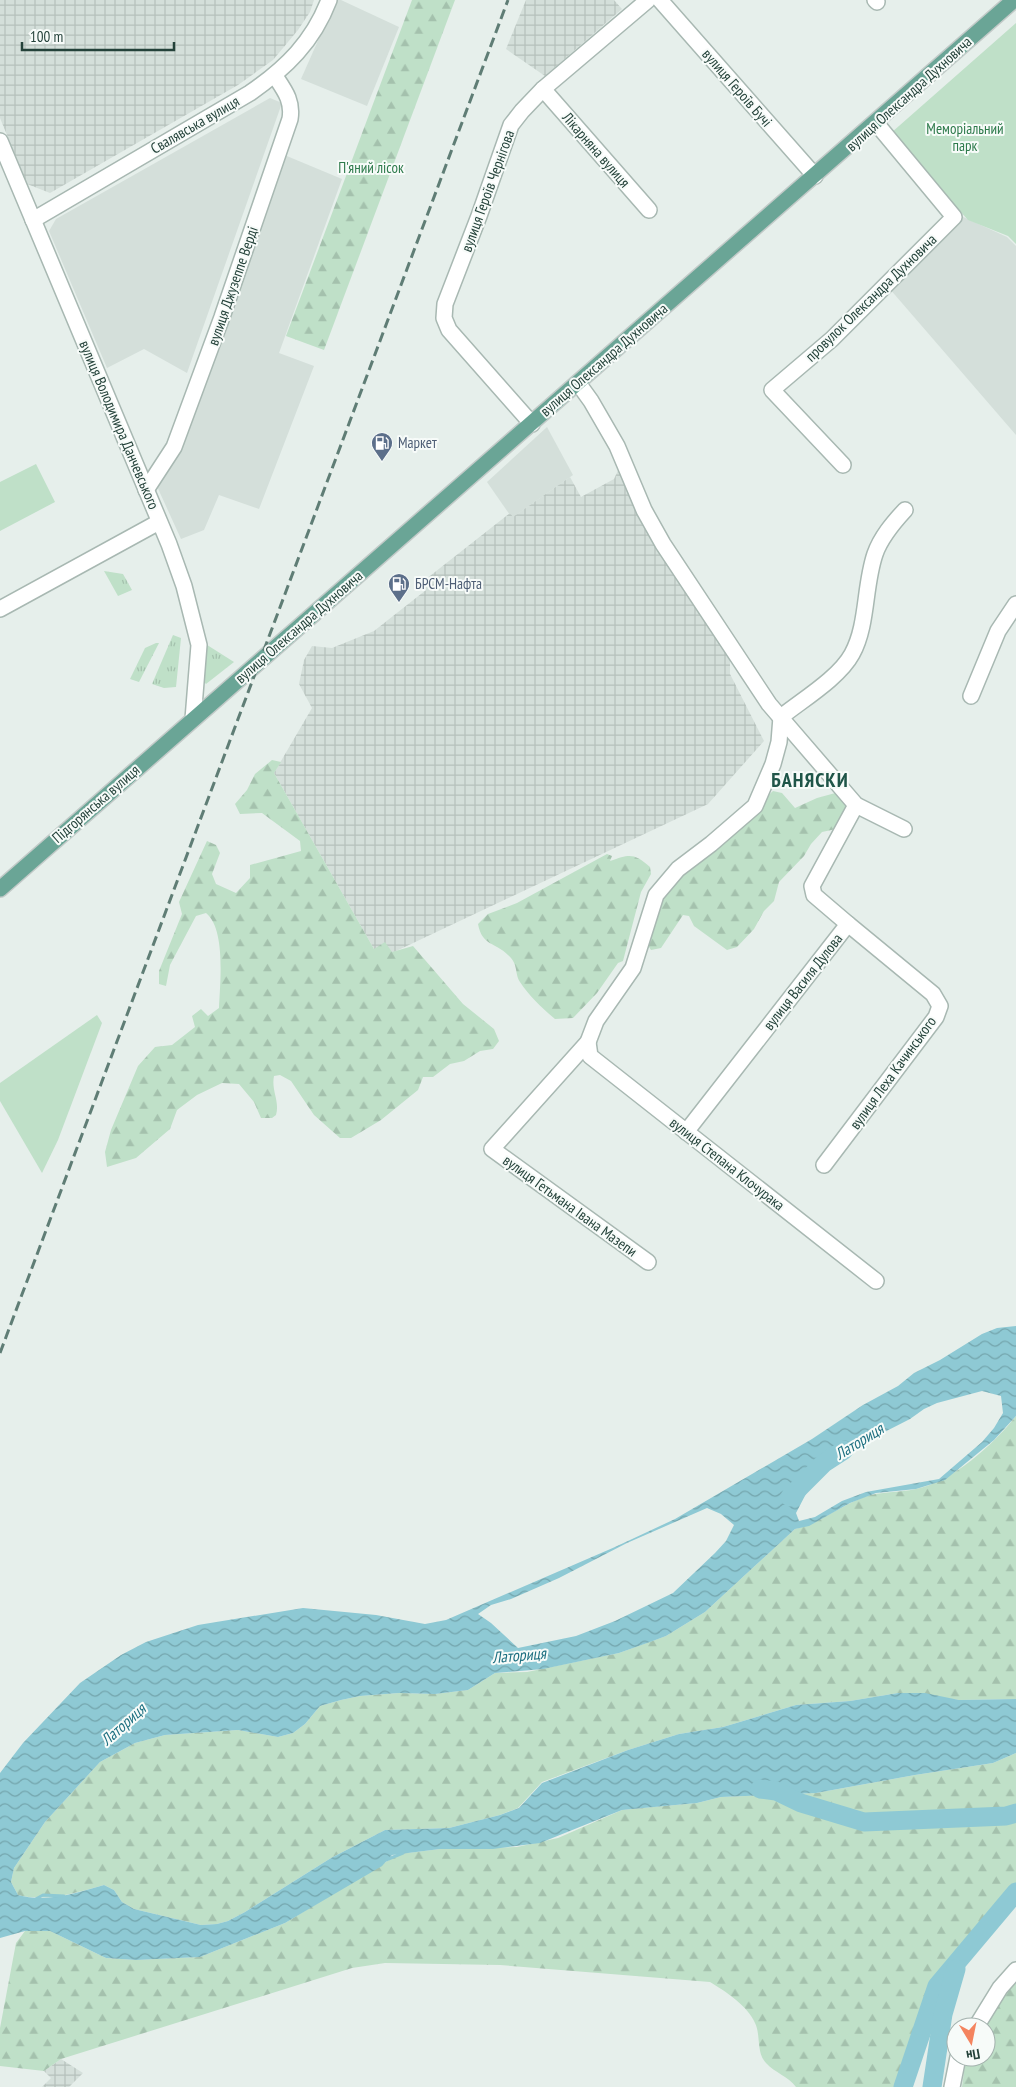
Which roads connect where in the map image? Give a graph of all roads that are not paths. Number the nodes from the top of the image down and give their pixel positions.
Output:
1 (329, 0) edge
2 (648, 0) edge
3 (660, 0) edge
4 (1014, 0) edge
5 (275, 76) junction
6 (543, 89) junction
7 (876, 123) junction
8 (0, 141) edge
9 (815, 176) junction
10 (649, 210) dead end
11 (33, 220) junction
12 (578, 383) junction
13 (532, 424) junction
14 (843, 465) dead end
15 (146, 490) junction
16 (904, 510) dead end
17 (159, 522) junction
18 (1016, 604) edge
19 (0, 609) edge
20 (972, 696) dead end
21 (781, 717) junction
22 (193, 719) junction
23 (856, 805) junction
24 (904, 829) dead end
25 (0, 889) edge
26 (848, 924) junction
27 (588, 1042) junction
28 (686, 1132) junction
29 (824, 1165) dead end
30 (648, 1262) dead end
31 (876, 1281) dead end
32 (1016, 1970) edge
33 (982, 2017) edge
34 (956, 2067) edge
35 (952, 2087) edge

1 - 5 street, Свалявська вулиця
2 - 6 street, вулиця Героїв Чернігова
3 - 9 street, вулиця Героїв Бучі
4 - 7 main road, вулиця Олександра Духновича
5 - 11 street, Свалявська вулиця
5 - 15 street, вулиця Джузеппе Верді
6 - 10 street, Лікарняна вулиця
6 - 13 street, вулиця Героїв Чернігова
7 - 9 main road, вулиця Олександра Духновича
7 - 14 street, провулок Олександра Духновича
8 - 11 street, вулиця Володимира Данчевського
9 - 12 main road, вулиця Олександра Духновича
11 - 15 street, вулиця Володимира Данчевського
12 - 13 main road, вулиця Олександра Духновича
12 - 21 street
13 - 22 main road, вулиця Олександра Духновича
15 - 17 street, вулиця Володимира Данчевського
16 - 21 street
17 - 19 street
17 - 22 street, вулиця Володимира Данчевського
18 - 20 street
21 - 23 street
21 - 27 street
22 - 25 main road, Підгорянська вулиця
23 - 24 street
23 - 26 street, вулиця Василя Дулова
26 - 28 street, вулиця Василя Дулова
26 - 29 street, вулиця Леха Качинського
27 - 28 street, вулиця Степана Клочурака
27 - 30 street, вулиця Гетьмана Івана Мазепи
28 - 31 street, вулиця Степана Клочурака
32 - 33 street
34 - 35 street

